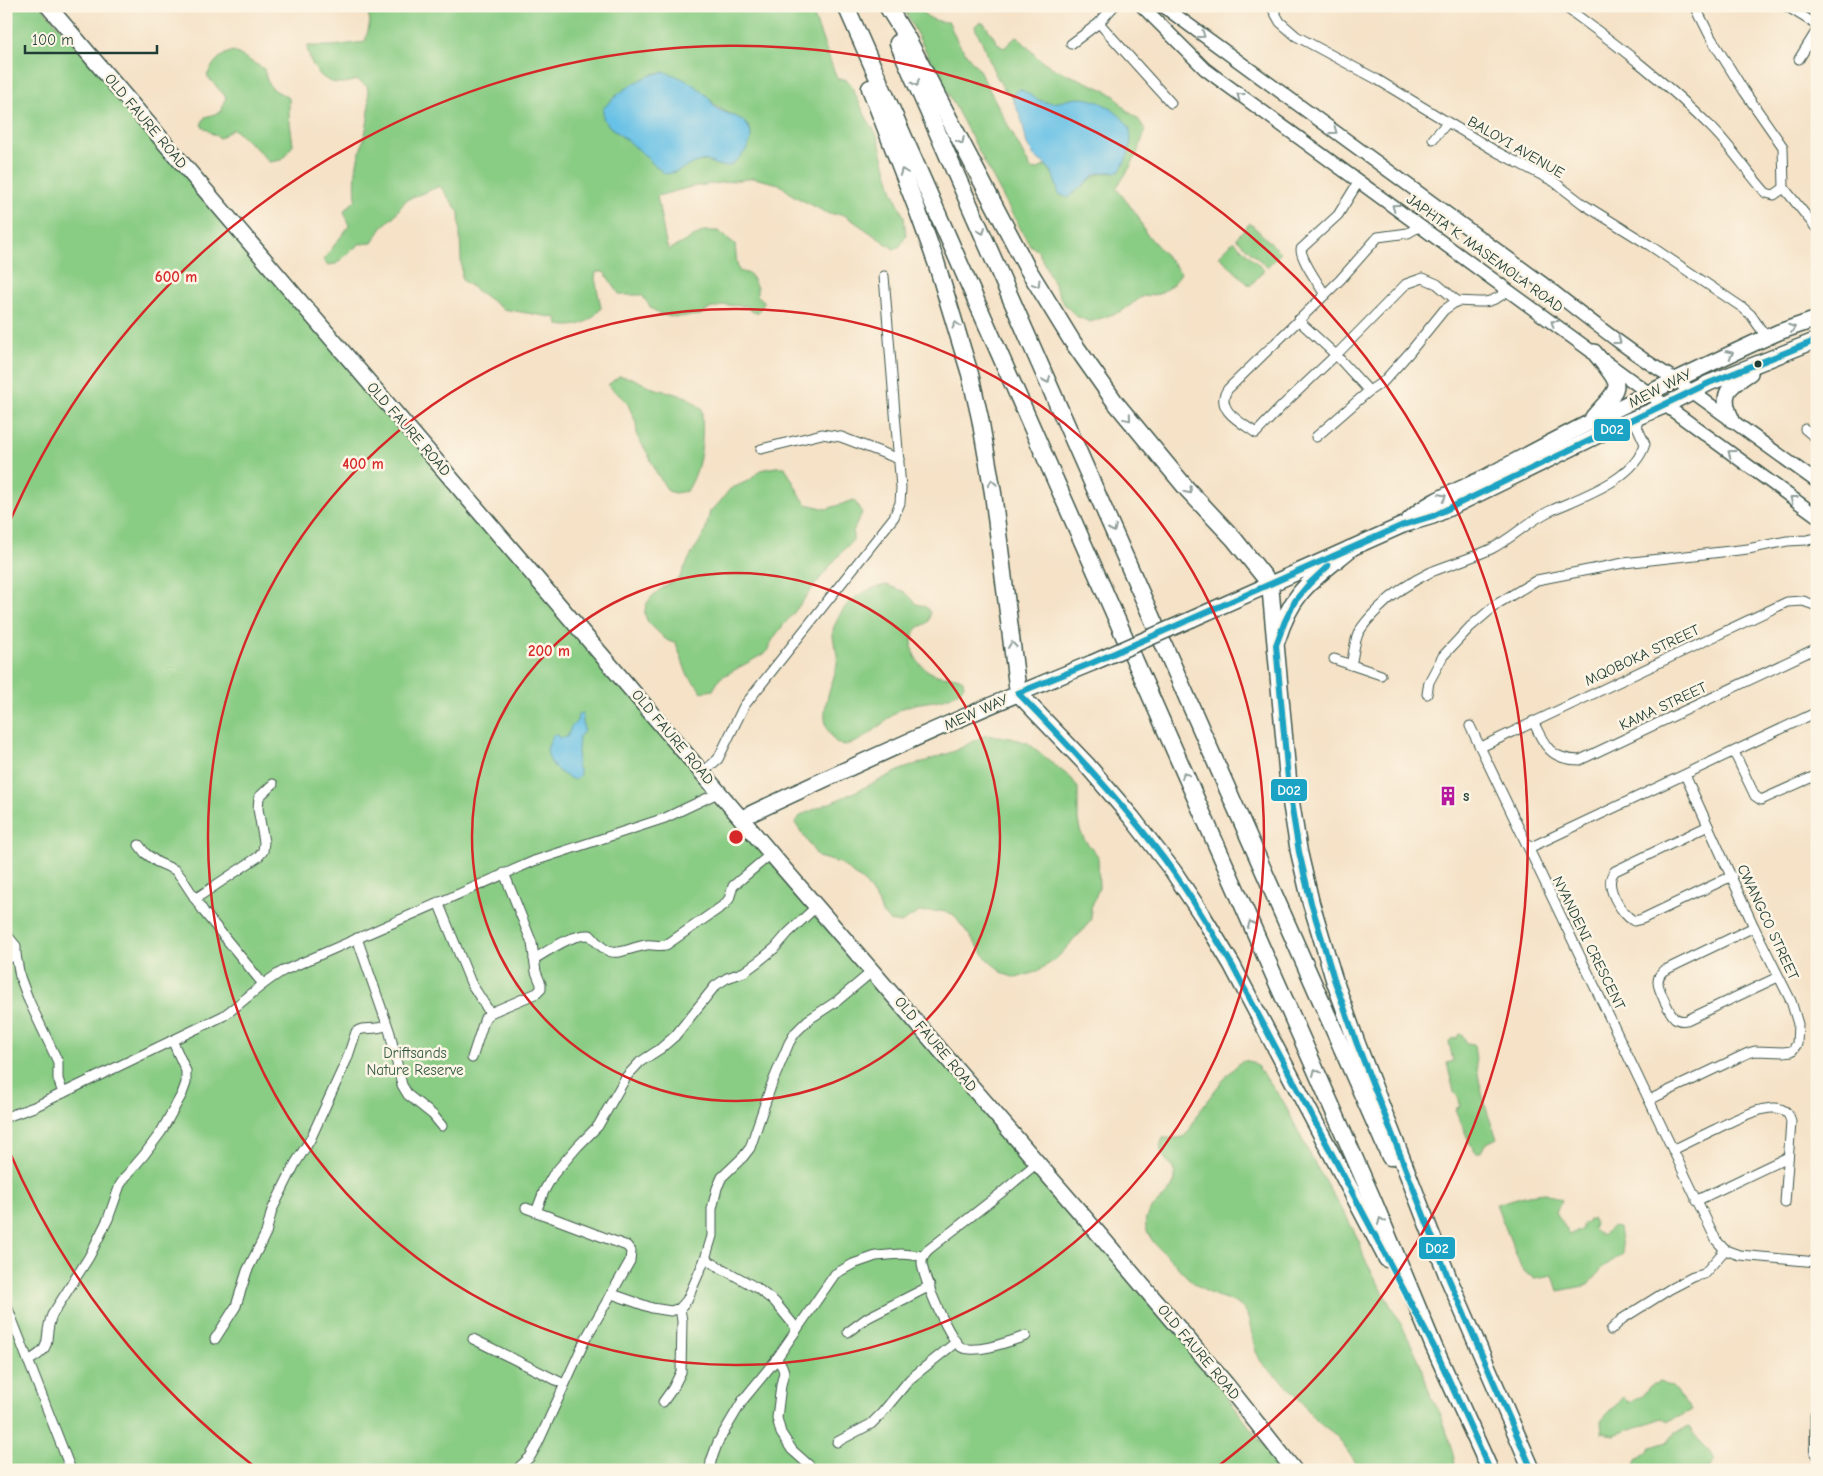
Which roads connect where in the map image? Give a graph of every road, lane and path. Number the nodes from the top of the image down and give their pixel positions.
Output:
1 (48, 6) edge
2 (838, 6) edge
3 (846, 6) edge
4 (882, 6) edge
5 (887, 6) edge
6 (1114, 6) edge
7 (1142, 6) edge
8 (1163, 6) edge
9 (1271, 6) edge
10 (1564, 6) edge
11 (1694, 6) edge
12 (1786, 6) edge
13 (1099, 23) junction
14 (1817, 25) edge
15 (1817, 30) edge
16 (1071, 44) dead end
17 (1799, 59) dead end
18 (1171, 102) dead end
19 (1447, 123) junction
20 (1433, 139) dead end
21 (1359, 182) junction
22 (1784, 188) junction
23 (1420, 226) junction
24 (1817, 229) edge
25 (884, 276) dead end
26 (1508, 290) junction
27 (1325, 295) junction
28 (1457, 301) junction
29 (1817, 319) edge
30 (1298, 320) junction
31 (1767, 338) junction
32 (1817, 340) edge
33 (1594, 352) junction
34 (1781, 353) junction
35 (1336, 356) junction
36 (1676, 380) junction
37 (1369, 391) junction
38 (1692, 392) junction
39 (1650, 394) junction
40 (1666, 405) junction
41 (1634, 420) junction
42 (1732, 420) junction
43 (1587, 424) junction
44 (1806, 429) dead end
45 (1316, 437) dead end
46 (1817, 439) edge
47 (760, 449) dead end
48 (899, 459) junction
49 (1817, 482) edge
50 (1817, 516) edge
51 (1403, 525) junction
52 (1817, 538) edge
53 (1350, 549) junction
54 (1466, 559) junction
55 (1471, 568) dead end
56 (1270, 584) junction
57 (1817, 606) edge
58 (1276, 645) junction
59 (1817, 648) edge
60 (1334, 659) dead end
61 (1351, 665) junction
62 (1381, 675) dead end
63 (1018, 693) junction
64 (1427, 694) dead end
65 (1817, 712) edge
66 (1533, 721) junction
67 (1470, 726) dead end
68 (1481, 747) junction
69 (1734, 752) junction
70 (703, 772) junction
71 (1685, 775) junction
72 (1817, 775) edge
73 (273, 784) dead end
74 (720, 792) junction
75 (742, 818) junction
76 (1708, 826) junction
77 (138, 845) dead end
78 (1529, 848) junction
79 (772, 853) junction
80 (504, 873) junction
81 (1732, 876) junction
82 (195, 899) junction
83 (438, 902) junction
84 (818, 906) junction
85 (1754, 927) junction
86 (6, 934) edge
87 (357, 938) junction
88 (16, 955) junction
89 (6, 958) edge
90 (534, 959) junction
91 (874, 970) junction
92 (1778, 977) junction
93 (262, 984) junction
94 (490, 1013) junction
95 (387, 1025) junction
96 (172, 1040) junction
97 (472, 1058) dead end
98 (63, 1093) junction
99 (1649, 1100) junction
100 (6, 1117) edge
101 (442, 1126) dead end
102 (1673, 1150) junction
103 (1788, 1157) junction
104 (1037, 1163) junction
105 (1696, 1201) junction
106 (1785, 1203) dead end
107 (526, 1208) dead end
108 (536, 1212) junction
109 (1725, 1250) junction
110 (923, 1256) junction
111 (705, 1259) junction
112 (1817, 1262) edge
113 (1448, 1277) junction
114 (930, 1286) junction
115 (612, 1294) junction
116 (6, 1304) edge
117 (680, 1308) junction
118 (797, 1329) junction
119 (1611, 1330) dead end
120 (848, 1332) dead end
121 (1026, 1336) dead end
122 (473, 1339) dead end
123 (214, 1340) dead end
124 (955, 1343) junction
125 (1434, 1347) junction
126 (776, 1359) junction
127 (28, 1361) junction
128 (564, 1384) junction
129 (663, 1402) dead end
130 (1817, 1415) edge
131 (837, 1442) dead end
132 (1817, 1453) edge
133 (71, 1470) edge
134 (516, 1470) edge
135 (710, 1470) edge
136 (806, 1470) edge
137 (1294, 1470) edge
138 (1490, 1470) edge
139 (1532, 1470) edge

1 - 70 main road, OLD FAURE ROAD
63 -> 2 highway
125 -> 3 highway
4 -> 113 highway
5 -> 56 highway
6 - 13 street
21 -> 7 main road, JAPHTA K. MASEMOLA ROAD
8 -> 36 main road, JAPHTA K. MASEMOLA ROAD
9 - 19 street, BALOYI AVENUE
10 - 22 street
11 - 22 street
12 - 14 street
13 - 16 street
13 - 18 street
15 - 17 street
19 - 20 street
19 - 31 street, BALOYI AVENUE
23 -> 21 main road, JAPHTA K. MASEMOLA ROAD
21 - 27 street
22 - 24 street
23 - 26 main road, JAPHTA K. MASEMOLA ROAD
23 - 27 street
25 - 48 street
26 - 28 street
33 -> 26 main road, JAPHTA K. MASEMOLA ROAD
27 - 30 street
28 - 35 street
28 - 37 street
31 -> 29 main road, MEW WAY
30 - 35 street
30 - 35 street
36 -> 31 main road, MEW WAY
32 - 34 main road, MEW WAY
33 - 39 main road, JAPHTA K. MASEMOLA ROAD
33 - 43 main road
34 - 38 main road, MEW WAY
34 - 42 main road
35 - 37 street
36 - 38 main road, JAPHTA K. MASEMOLA ROAD
36 - 39 main road, MEW WAY
37 - 45 street
38 - 40 main road, MEW WAY
38 - 42 main road, JAPHTA K. MASEMOLA ROAD
39 - 40 main road, JAPHTA K. MASEMOLA ROAD
39 - 43 main road, MEW WAY
40 - 41 main road, MEW WAY
50 -> 40 main road, JAPHTA K. MASEMOLA ROAD
41 - 51 main road, MEW WAY
41 - 54 street
42 - 49 main road, JAPHTA K. MASEMOLA ROAD
51 -> 43 main road, MEW WAY
44 - 46 street
47 - 48 street
48 - 70 street
51 - 53 main road, MEW WAY
52 - 64 street
53 - 56 main road, MEW WAY
53 - 58 highway
54 - 55 street
54 - 61 street
56 - 58 highway
56 - 63 main road, MEW WAY, bridge
57 - 66 street, MQOBOKA STREET
58 - 113 highway
59 - 66 street, KAMA STREET
60 - 61 street
61 - 62 street
63 - 75 main road, MEW WAY
63 - 125 highway
65 - 69 street
66 - 68 street, MQOBOKA STREET
67 - 68 street, NYANDENI CRESCENT
68 - 78 street, NYANDENI CRESCENT
69 - 71 street
69 - 72 street
70 - 74 main road, OLD FAURE ROAD
71 - 76 street, CWANGCO STREET
71 - 78 street
73 - 82 street
74 - 75 main road, OLD FAURE ROAD
74 - 80 street
75 - 79 main road, OLD FAURE ROAD
76 - 81 street, CWANGCO STREET
76 - 81 street
77 - 82 street
78 - 99 street, NYANDENI CRESCENT
79 - 84 main road, OLD FAURE ROAD
79 - 90 street
80 - 83 street
80 - 90 street
81 - 85 street, CWANGCO STREET
82 - 93 street
83 - 87 street
83 - 94 street
84 - 91 main road, OLD FAURE ROAD
84 - 108 street
85 - 92 street, CWANGCO STREET
85 - 92 street
86 - 88 street
87 - 93 street
87 - 95 street
88 - 89 street
88 - 98 street
90 - 94 street
91 - 104 main road, OLD FAURE ROAD
91 - 111 street
92 - 99 street, CWANGCO STREET
93 - 96 street
94 - 97 street
95 - 101 street
95 - 123 street
96 - 98 street
96 - 127 street
98 - 100 street
99 - 102 street, NYANDENI CRESCENT
102 - 103 street
102 - 105 street, NYANDENI CRESCENT
103 - 105 street
103 - 106 street
104 - 110 street
104 - 137 main road, OLD FAURE ROAD
105 - 109 street, NYANDENI CRESCENT
107 - 108 street
108 - 115 street
109 - 112 street
109 - 119 street
110 - 114 street
110 - 118 street
111 - 117 street
111 - 118 street
113 - 139 highway
114 - 120 street
114 - 124 street
115 - 117 street
115 - 128 street
116 - 127 street
117 - 129 street
118 - 126 street
121 - 124 street
122 - 128 street
124 - 131 street
125 - 138 highway
126 - 135 street
126 - 136 street
127 - 133 street
128 - 134 street
130 - 132 main road

